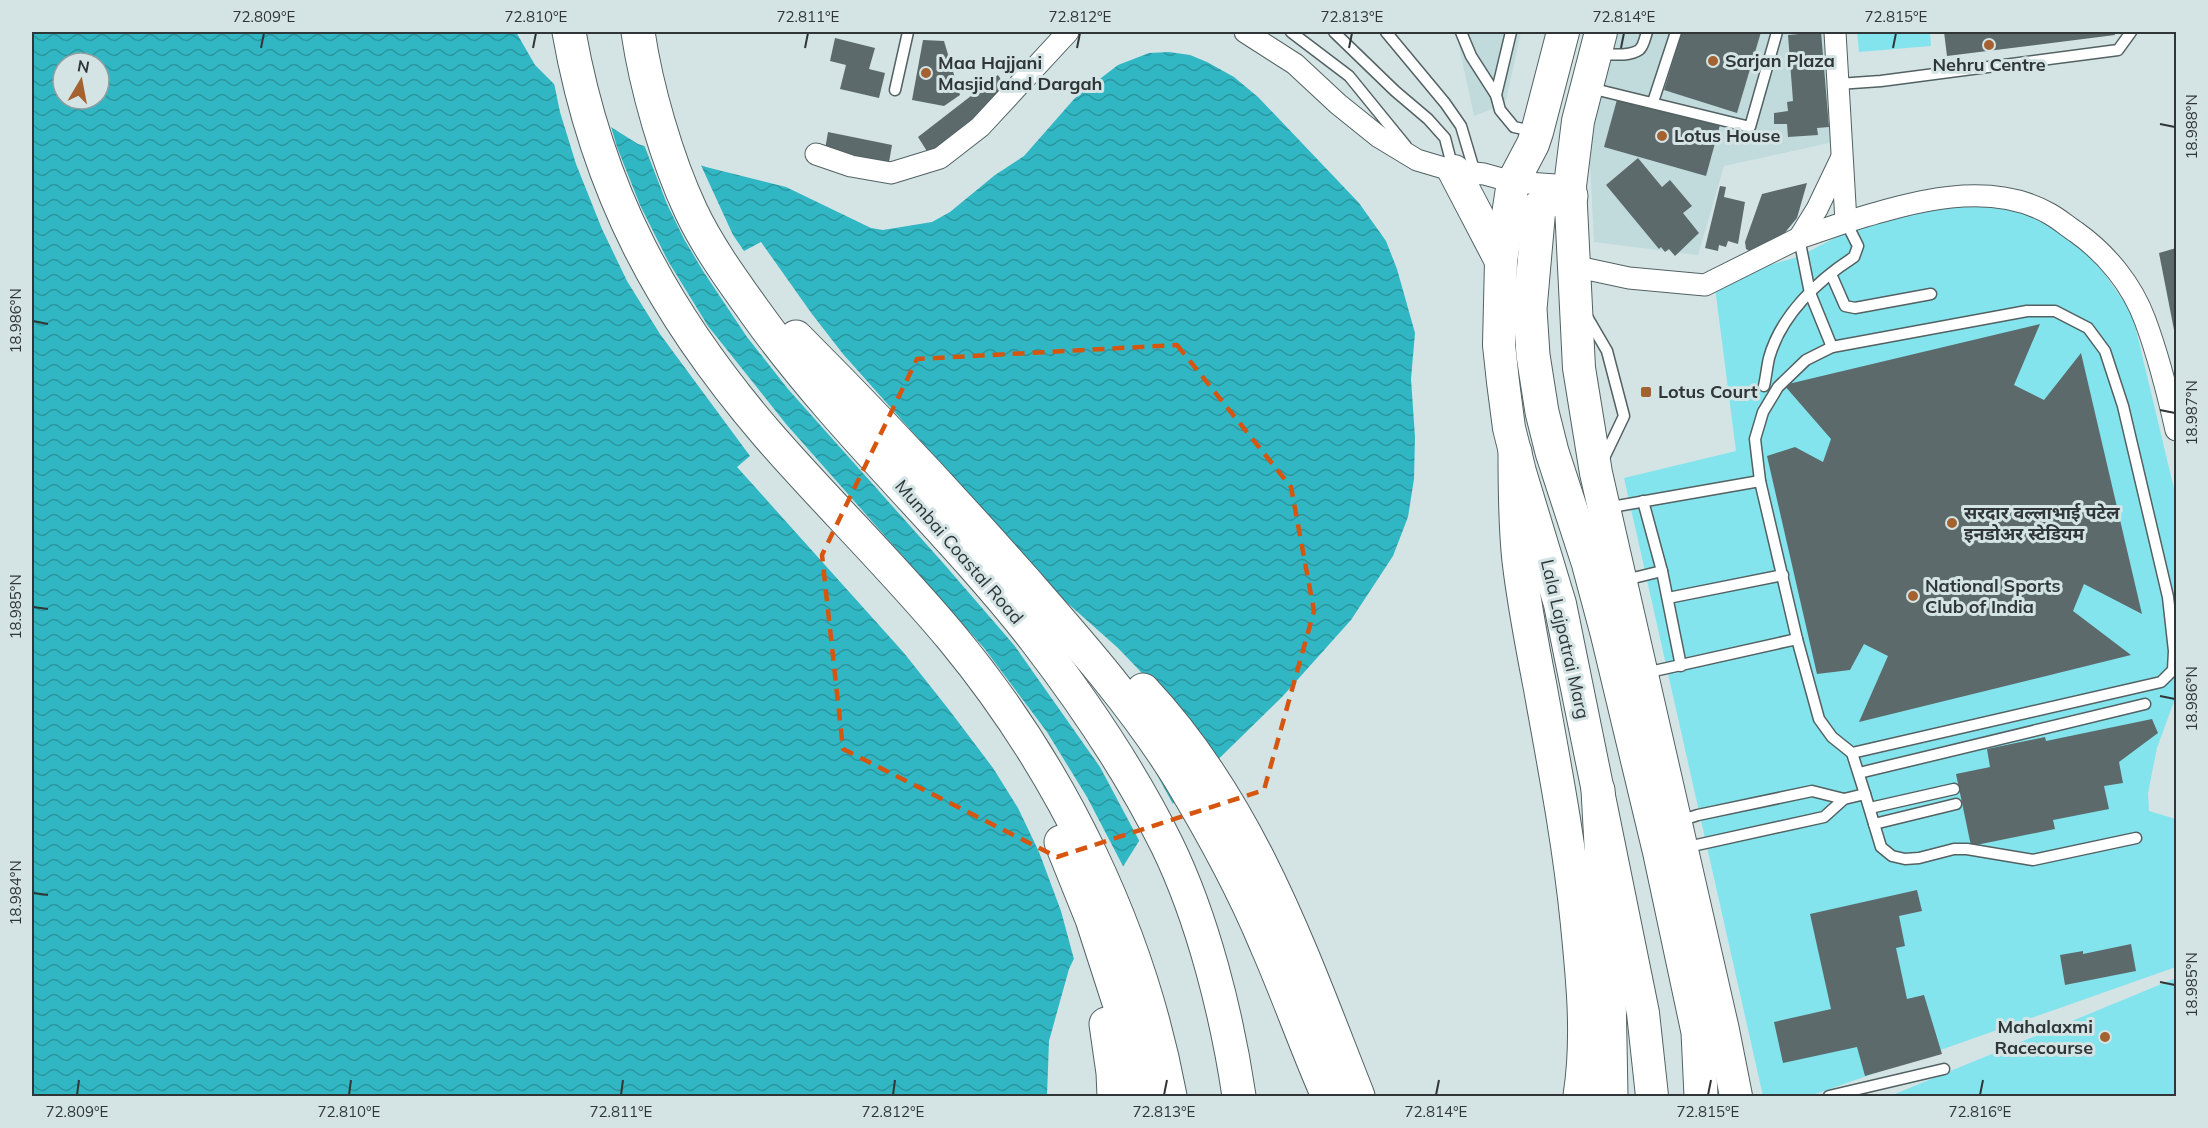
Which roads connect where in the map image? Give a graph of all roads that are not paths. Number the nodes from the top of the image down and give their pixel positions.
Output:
1 (569, 32) edge
2 (638, 32) edge
3 (908, 32) edge
4 (1068, 32) edge
5 (1245, 32) edge
6 (1291, 32) edge
7 (1334, 32) edge
8 (1386, 32) edge
9 (1461, 32) edge
10 (1511, 32) edge
11 (1563, 32) edge
12 (1647, 32) edge
13 (1676, 32) edge
14 (1777, 32) edge
15 (1835, 32) edge
16 (2131, 32) edge
17 (1598, 43) edge
18 (1838, 84) junction
19 (1587, 87) junction
20 (895, 90) dead end
21 (1496, 95) junction
22 (1653, 102) junction
23 (1537, 132) junction
24 (816, 154) dead end
25 (1842, 155) junction
26 (1417, 160) junction
27 (1464, 172) junction
28 (1513, 182) junction
29 (1571, 191) junction
30 (1846, 222) junction
31 (1799, 238) junction
32 (1501, 261) junction
33 (722, 264) junction
34 (1831, 274) junction
35 (1574, 281) junction
36 (1810, 293) junction
37 (1931, 294) dead end
38 (1833, 347) junction
39 (1764, 386) dead end
40 (2176, 430) edge
41 (768, 434) junction
42 (1515, 452) junction
43 (1760, 481) junction
44 (1643, 501) junction
45 (1618, 506) junction
46 (1662, 571) junction
47 (1783, 575) junction
48 (1629, 579) junction
49 (1039, 597) junction
50 (1668, 598) junction
51 (1797, 639) junction
52 (1681, 666) junction
53 (1651, 672) junction
54 (2145, 704) dead end
55 (1852, 753) junction
56 (1859, 773) junction
57 (1954, 789) dead end
58 (1598, 790) junction
59 (1865, 794) junction
60 (1844, 799) junction
61 (1956, 804) dead end
62 (1870, 808) junction
63 (1874, 824) junction
64 (1679, 835) junction
65 (2136, 838) dead end
66 (1066, 853) junction
67 (1944, 1069) dead end
68 (1114, 1096) edge
69 (1143, 1096) edge
70 (1170, 1096) edge
71 (1239, 1096) edge
72 (1328, 1096) edge
73 (1358, 1096) edge
74 (1580, 1096) edge
75 (1611, 1096) edge
76 (1652, 1096) edge
77 (1701, 1096) edge
78 (1736, 1096) edge
79 (1829, 1096) edge

1 - 41 highway
2 - 33 highway, Mumbai Coastal Road
3 - 20 lane
4 - 24 street
5 - 26 street
6 - 26 lane
7 - 27 lane
8 - 27 lane
9 - 21 lane
10 - 21 lane
11 - 23 main road, Lala Lajpatrai Marg
12 - 17 lane
13 - 22 lane
14 - 22 lane
15 - 18 street
16 - 18 lane
17 - 19 main road
18 - 25 street
19 - 22 lane
19 - 29 main road
21 - 23 lane
23 - 28 main road, Lala Lajpatrai Marg
25 - 30 street
25 - 31 street
26 - 27 street
27 - 28 street
27 - 32 main road
28 - 29 street
28 - 32 main road, Lala Lajpatrai Marg
29 - 35 main road
29 - 77 highway
30 - 31 street
30 - 34 lane
30 - 40 street
31 - 35 street
31 - 36 lane
32 - 42 main road, Lala Lajpatrai Marg
33 - 49 highway
33 - 71 highway, Mumbai Coastal Road
34 - 36 lane
34 - 37 lane
35 - 45 main road
36 - 38 lane
36 - 39 lane
38 - 43 lane
38 - 55 lane
41 - 66 highway
41 - 70 highway
42 - 58 main road, Lala Lajpatrai Marg
42 - 74 highway
43 - 44 lane
43 - 47 lane
44 - 45 lane
44 - 46 lane
45 - 48 main road
46 - 48 lane
46 - 50 lane
47 - 50 lane
47 - 51 lane
48 - 53 main road
49 - 72 highway
49 - 73 highway
50 - 52 lane
51 - 52 lane
51 - 55 lane
52 - 53 lane
53 - 64 main road
54 - 56 lane
55 - 56 lane
56 - 59 lane
57 - 62 lane
58 - 75 highway
58 - 76 main road, Lala Lajpatrai Marg
59 - 60 lane
59 - 62 lane
60 - 64 lane
60 - 64 lane
61 - 63 lane
62 - 63 lane
63 - 65 lane
64 - 78 main road
66 - 68 highway
66 - 69 highway
67 - 79 lane

